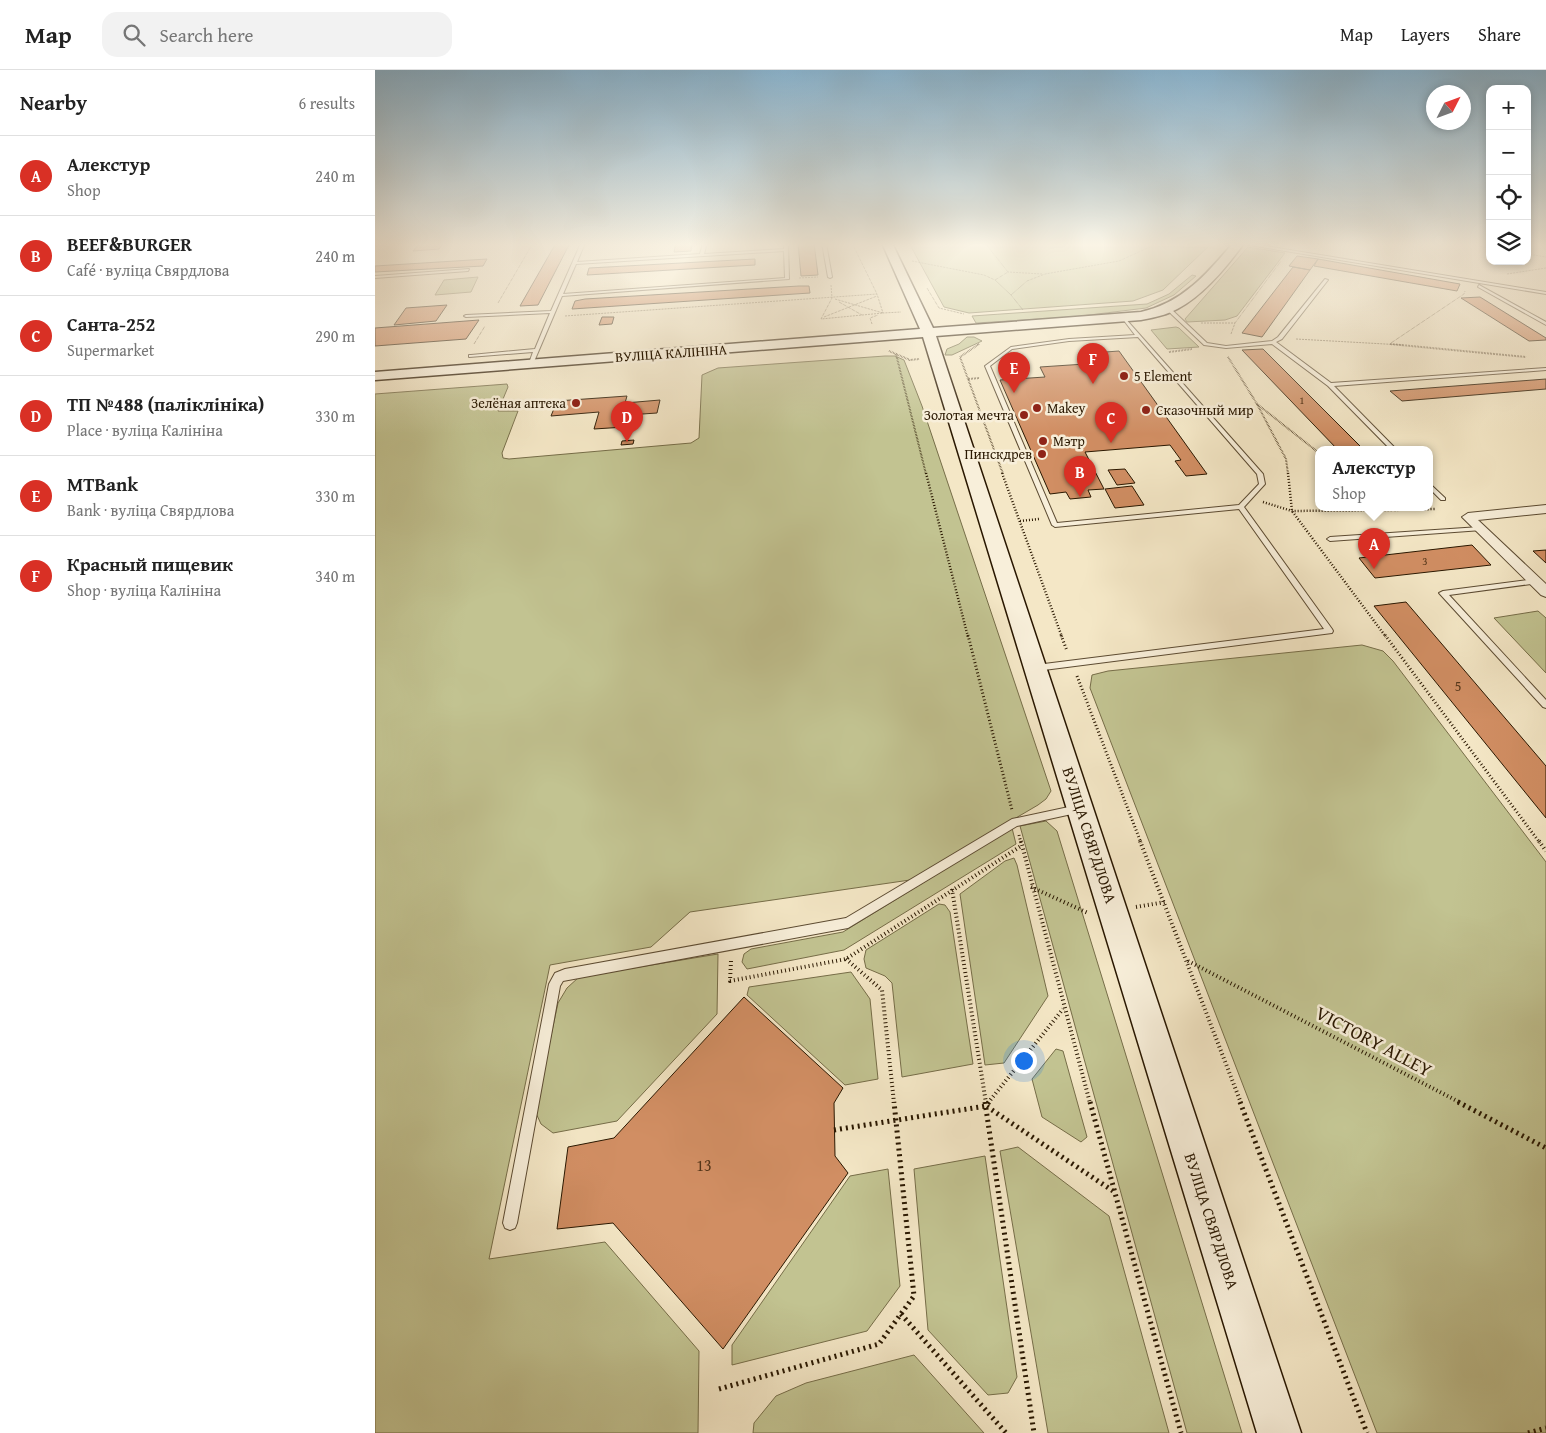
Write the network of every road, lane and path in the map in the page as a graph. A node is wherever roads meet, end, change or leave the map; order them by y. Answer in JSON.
{"nodes":[{"id":1,"x":496,"y":307,"type":"edge"},
{"id":2,"x":556,"y":307,"type":"edge"},
{"id":3,"x":705,"y":307,"type":"edge"},
{"id":4,"x":827,"y":307,"type":"edge"},
{"id":5,"x":849,"y":307,"type":"joint"},
{"id":6,"x":861,"y":307,"type":"edge"},
{"id":7,"x":881,"y":307,"type":"edge"},
{"id":8,"x":917,"y":307,"type":"edge"},
{"id":9,"x":938,"y":307,"type":"edge"},
{"id":10,"x":1020,"y":307,"type":"edge"},
{"id":11,"x":1172,"y":307,"type":"edge"},
{"id":12,"x":1305,"y":307,"type":"edge"},
{"id":13,"x":1446,"y":307,"type":"edge"},
{"id":14,"x":1517,"y":307,"type":"edge"},
{"id":15,"x":1168,"y":309,"type":"junction"},
{"id":16,"x":553,"y":312,"type":"junction"},
{"id":17,"x":901,"y":312,"type":"dead end"},
{"id":18,"x":1014,"y":312,"type":"dead end"},
{"id":19,"x":883,"y":313,"type":"junction"},
{"id":20,"x":966,"y":314,"type":"dead end"},
{"id":21,"x":491,"y":315,"type":"junction"},
{"id":22,"x":863,"y":315,"type":"junction"},
{"id":23,"x":466,"y":316,"type":"dead end"},
{"id":24,"x":551,"y":317,"type":"junction"},
{"id":25,"x":1124,"y":318,"type":"junction"},
{"id":26,"x":821,"y":319,"type":"junction"},
{"id":27,"x":1546,"y":324,"type":"edge"},
{"id":28,"x":930,"y":333,"type":"junction"},
{"id":29,"x":982,"y":335,"type":"junction"},
{"id":30,"x":1139,"y":336,"type":"junction"},
{"id":31,"x":875,"y":338,"type":"junction"},
{"id":32,"x":1280,"y":338,"type":"junction"},
{"id":33,"x":1273,"y":342,"type":"junction"},
{"id":34,"x":1390,"y":344,"type":"junction"},
{"id":35,"x":1215,"y":346,"type":"junction"},
{"id":36,"x":473,"y":347,"type":"dead end"},
{"id":37,"x":1226,"y":347,"type":"junction"},
{"id":38,"x":887,"y":350,"type":"dead end"},
{"id":39,"x":896,"y":354,"type":"junction"},
{"id":40,"x":1153,"y":354,"type":"junction"},
{"id":41,"x":471,"y":356,"type":"dead end"},
{"id":42,"x":533,"y":357,"type":"junction"},
{"id":43,"x":1527,"y":357,"type":"dead end"},
{"id":44,"x":1546,"y":369,"type":"edge"},
{"id":45,"x":375,"y":376,"type":"edge"},
{"id":46,"x":1330,"y":385,"type":"junction"},
{"id":47,"x":1257,"y":404,"type":"junction"},
{"id":48,"x":1390,"y":446,"type":"edge"},
{"id":49,"x":1315,"y":450,"type":"edge"},
{"id":50,"x":1433,"y":489,"type":"edge"},
{"id":51,"x":1251,"y":498,"type":"junction"},
{"id":52,"x":1443,"y":499,"type":"joint"},
{"id":53,"x":1241,"y":507,"type":"junction"},
{"id":54,"x":1546,"y":508,"type":"edge"},
{"id":55,"x":1433,"y":509,"type":"edge"},
{"id":56,"x":1292,"y":510,"type":"junction"},
{"id":57,"x":1315,"y":510,"type":"edge"},
{"id":58,"x":1480,"y":529,"type":"junction"},
{"id":59,"x":1330,"y":539,"type":"dead end"},
{"id":60,"x":1535,"y":581,"type":"junction"},
{"id":61,"x":1546,"y":592,"type":"edge"},
{"id":62,"x":1072,"y":664,"type":"junction"},
{"id":63,"x":1035,"y":668,"type":"junction"},
{"id":64,"x":1546,"y":705,"type":"edge"},
{"id":65,"x":1082,"y":808,"type":"junction"},
{"id":66,"x":1015,"y":822,"type":"junction"},
{"id":67,"x":1546,"y":851,"type":"edge"},
{"id":68,"x":952,"y":889,"type":"dead end"},
{"id":69,"x":846,"y":959,"type":"dead end"},
{"id":70,"x":1187,"y":961,"type":"junction"},
{"id":71,"x":1064,"y":1009,"type":"junction"},
{"id":72,"x":987,"y":1106,"type":"junction"},
{"id":73,"x":897,"y":1121,"type":"junction"},
{"id":74,"x":834,"y":1130,"type":"dead end"},
{"id":75,"x":1546,"y":1148,"type":"edge"},
{"id":76,"x":1113,"y":1192,"type":"junction"},
{"id":77,"x":510,"y":1223,"type":"dead end"},
{"id":78,"x":901,"y":1314,"type":"junction"},
{"id":79,"x":719,"y":1389,"type":"dead end"},
{"id":80,"x":1546,"y":1428,"type":"edge"},
{"id":81,"x":1006,"y":1433,"type":"edge"},
{"id":82,"x":1034,"y":1433,"type":"edge"},
{"id":83,"x":1181,"y":1433,"type":"edge"},
{"id":84,"x":1279,"y":1433,"type":"edge"},
{"id":85,"x":1367,"y":1433,"type":"edge"},
{"id":86,"x":1528,"y":1433,"type":"edge"}],
"edges":[{"from":1,"to":21,"type":"path"},
{"from":2,"to":16,"type":"lane"},
{"from":3,"to":24,"type":"path"},
{"from":4,"to":26,"type":"path"},
{"from":5,"to":22,"type":"path"},
{"from":5,"to":26,"type":"path"},
{"from":6,"to":19,"type":"path"},
{"from":7,"to":19,"type":"path"},
{"from":8,"to":28,"type":"main road","name":"ВУЛІЦА СВЯРДЛОВА"},
{"from":9,"to":20,"type":"path"},
{"from":10,"to":18,"type":"path"},
{"from":11,"to":15,"type":"main road","name":"ВУЛІЦА КАЛІНІНА"},
{"from":12,"to":32,"type":"lane"},
{"from":13,"to":34,"type":"path"},
{"from":14,"to":27,"type":"lane"},
{"from":15,"to":25,"type":"main road","name":"ВУЛІЦА КАЛІНІНА"},
{"from":15,"to":35,"type":"lane"},
{"from":16,"to":21,"type":"lane"},
{"from":16,"to":24,"type":"lane"},
{"from":17,"to":19,"type":"path"},
{"from":19,"to":22,"type":"path"},
{"from":21,"to":23,"type":"lane"},
{"from":21,"to":36,"type":"path"},
{"from":22,"to":26,"type":"path"},
{"from":24,"to":42,"type":"lane"},
{"from":25,"to":29,"type":"main road","name":"ВУЛІЦА КАЛІНІНА"},
{"from":25,"to":30,"type":"lane"},
{"from":28,"to":29,"type":"main road"},
{"from":28,"to":29,"type":"main road","name":"ВУЛІЦА КАЛІНІНА"},
{"from":28,"to":29,"type":"main road"},
{"from":28,"to":31,"type":"main road","name":"ВУЛІЦА КАЛІНІНА"},
{"from":28,"to":31,"type":"main road"},
{"from":28,"to":31,"type":"main road"},
{"from":28,"to":39,"type":"path"},
{"from":28,"to":63,"type":"main road","name":"ВУЛІЦА СВЯРДЛОВА"},
{"from":29,"to":62,"type":"path"},
{"from":30,"to":40,"type":"lane"},
{"from":30,"to":53,"type":"lane"},
{"from":31,"to":42,"type":"main road","name":"ВУЛІЦА КАЛІНІНА"},
{"from":32,"to":33,"type":"lane"},
{"from":32,"to":34,"type":"path"},
{"from":33,"to":37,"type":"lane"},
{"from":33,"to":46,"type":"lane"},
{"from":34,"to":43,"type":"path"},
{"from":35,"to":37,"type":"lane"},
{"from":35,"to":40,"type":"path"},
{"from":37,"to":47,"type":"path"},
{"from":38,"to":39,"type":"path"},
{"from":39,"to":66,"type":"path"},
{"from":40,"to":51,"type":"lane"},
{"from":41,"to":42,"type":"lane"},
{"from":42,"to":45,"type":"main road","name":"ВУЛІЦА КАЛІНІНА"},
{"from":44,"to":46,"type":"lane"},
{"from":46,"to":48,"type":"lane"},
{"from":47,"to":49,"type":"path"},
{"from":47,"to":56,"type":"path"},
{"from":50,"to":52,"type":"lane"},
{"from":51,"to":53,"type":"lane"},
{"from":51,"to":56,"type":"path"},
{"from":52,"to":55,"type":"path"},
{"from":53,"to":62,"type":"lane"},
{"from":54,"to":58,"type":"street"},
{"from":56,"to":57,"type":"path"},
{"from":56,"to":67,"type":"path"},
{"from":58,"to":59,"type":"lane"},
{"from":58,"to":60,"type":"street"},
{"from":60,"to":61,"type":"street"},
{"from":60,"to":64,"type":"lane"},
{"from":62,"to":63,"type":"lane"},
{"from":62,"to":70,"type":"path"},
{"from":63,"to":65,"type":"main road","name":"ВУЛІЦА СВЯРДЛОВА"},
{"from":65,"to":66,"type":"lane"},
{"from":65,"to":84,"type":"main road","name":"ВУЛІЦА СВЯРДЛОВА"},
{"from":66,"to":71,"type":"path"},
{"from":66,"to":77,"type":"lane"},
{"from":68,"to":72,"type":"path"},
{"from":69,"to":73,"type":"path"},
{"from":70,"to":75,"type":"path","name":"VICTORY ALLEY"},
{"from":70,"to":85,"type":"path"},
{"from":71,"to":72,"type":"path"},
{"from":71,"to":76,"type":"path"},
{"from":72,"to":73,"type":"path"},
{"from":72,"to":76,"type":"path"},
{"from":72,"to":82,"type":"path"},
{"from":73,"to":74,"type":"path"},
{"from":73,"to":78,"type":"path"},
{"from":76,"to":83,"type":"path"},
{"from":78,"to":79,"type":"path"},
{"from":78,"to":81,"type":"path"},
{"from":80,"to":86,"type":"path"}]}
